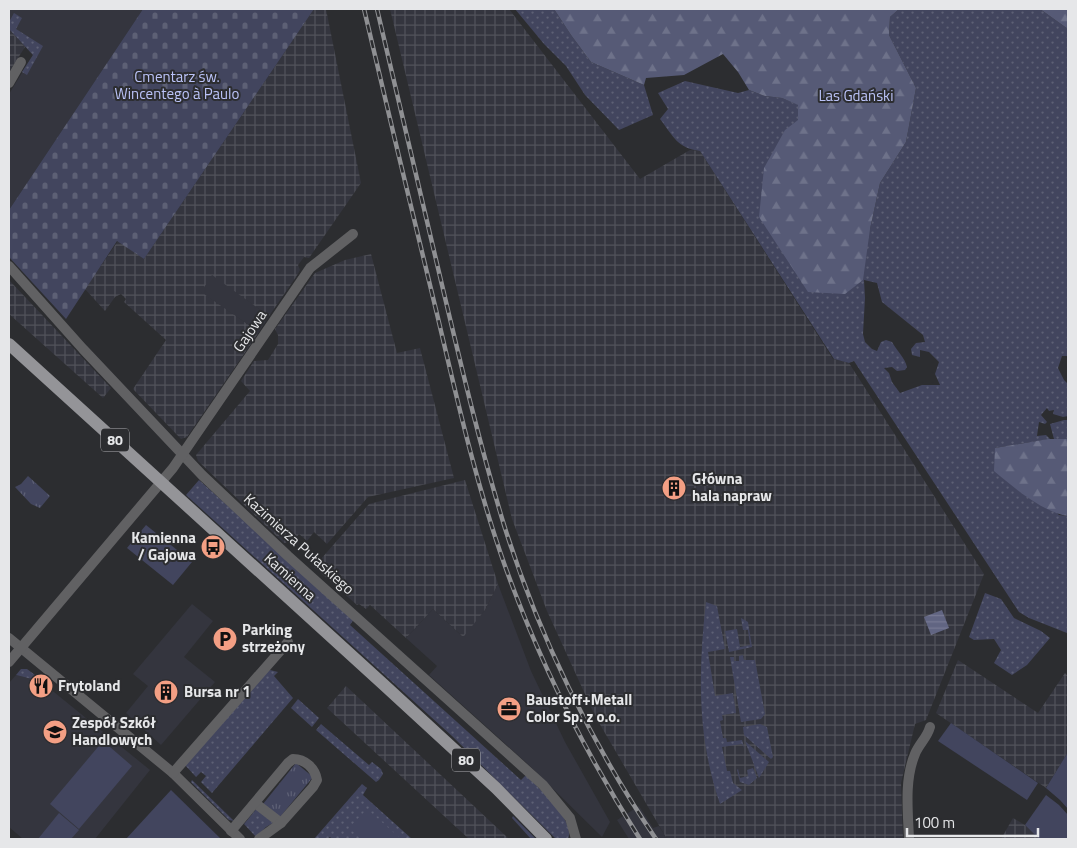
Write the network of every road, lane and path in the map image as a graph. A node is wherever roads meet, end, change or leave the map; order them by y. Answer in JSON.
{"nodes":[{"id":1,"x":21,"y":62,"type":"dead end"},
{"id":2,"x":9,"y":82,"type":"edge"},
{"id":3,"x":353,"y":234,"type":"dead end"},
{"id":4,"x":9,"y":266,"type":"edge"},
{"id":5,"x":9,"y":344,"type":"edge"},
{"id":6,"x":183,"y":456,"type":"junction"},
{"id":7,"x":162,"y":482,"type":"junction"},
{"id":8,"x":9,"y":638,"type":"edge"},
{"id":9,"x":288,"y":642,"type":"dead end"},
{"id":10,"x":20,"y":648,"type":"junction"},
{"id":11,"x":9,"y":662,"type":"edge"},
{"id":12,"x":930,"y":727,"type":"dead end"},
{"id":13,"x":173,"y":773,"type":"junction"},
{"id":14,"x":255,"y":803,"type":"junction"},
{"id":15,"x":281,"y":823,"type":"junction"},
{"id":16,"x":231,"y":831,"type":"junction"},
{"id":17,"x":575,"y":838,"type":"edge"},
{"id":18,"x":240,"y":839,"type":"edge"},
{"id":19,"x":259,"y":839,"type":"edge"},
{"id":20,"x":546,"y":839,"type":"edge"},
{"id":21,"x":909,"y":839,"type":"edge"}],
"edges":[{"from":1,"to":2,"type":"street"},
{"from":3,"to":6,"type":"street","name":"Gajowa"},
{"from":4,"to":6,"type":"street","name":"Kazimierza Pułaskiego"},
{"from":5,"to":7,"type":"main road","name":"Kamienna","number":"80"},
{"from":6,"to":7,"type":"street","name":"Gajowa"},
{"from":6,"to":17,"type":"street","name":"Kazimierza Pułaskiego"},
{"from":7,"to":10,"type":"street"},
{"from":7,"to":20,"type":"main road","name":"Kamienna","number":"80"},
{"from":8,"to":10,"type":"street"},
{"from":9,"to":13,"type":"street"},
{"from":10,"to":11,"type":"street"},
{"from":10,"to":13,"type":"street"},
{"from":12,"to":21,"type":"street"},
{"from":13,"to":16,"type":"street"},
{"from":14,"to":15,"type":"street"},
{"from":14,"to":15,"type":"street"},
{"from":14,"to":16,"type":"street"},
{"from":15,"to":19,"type":"street"},
{"from":16,"to":18,"type":"street"}]}
